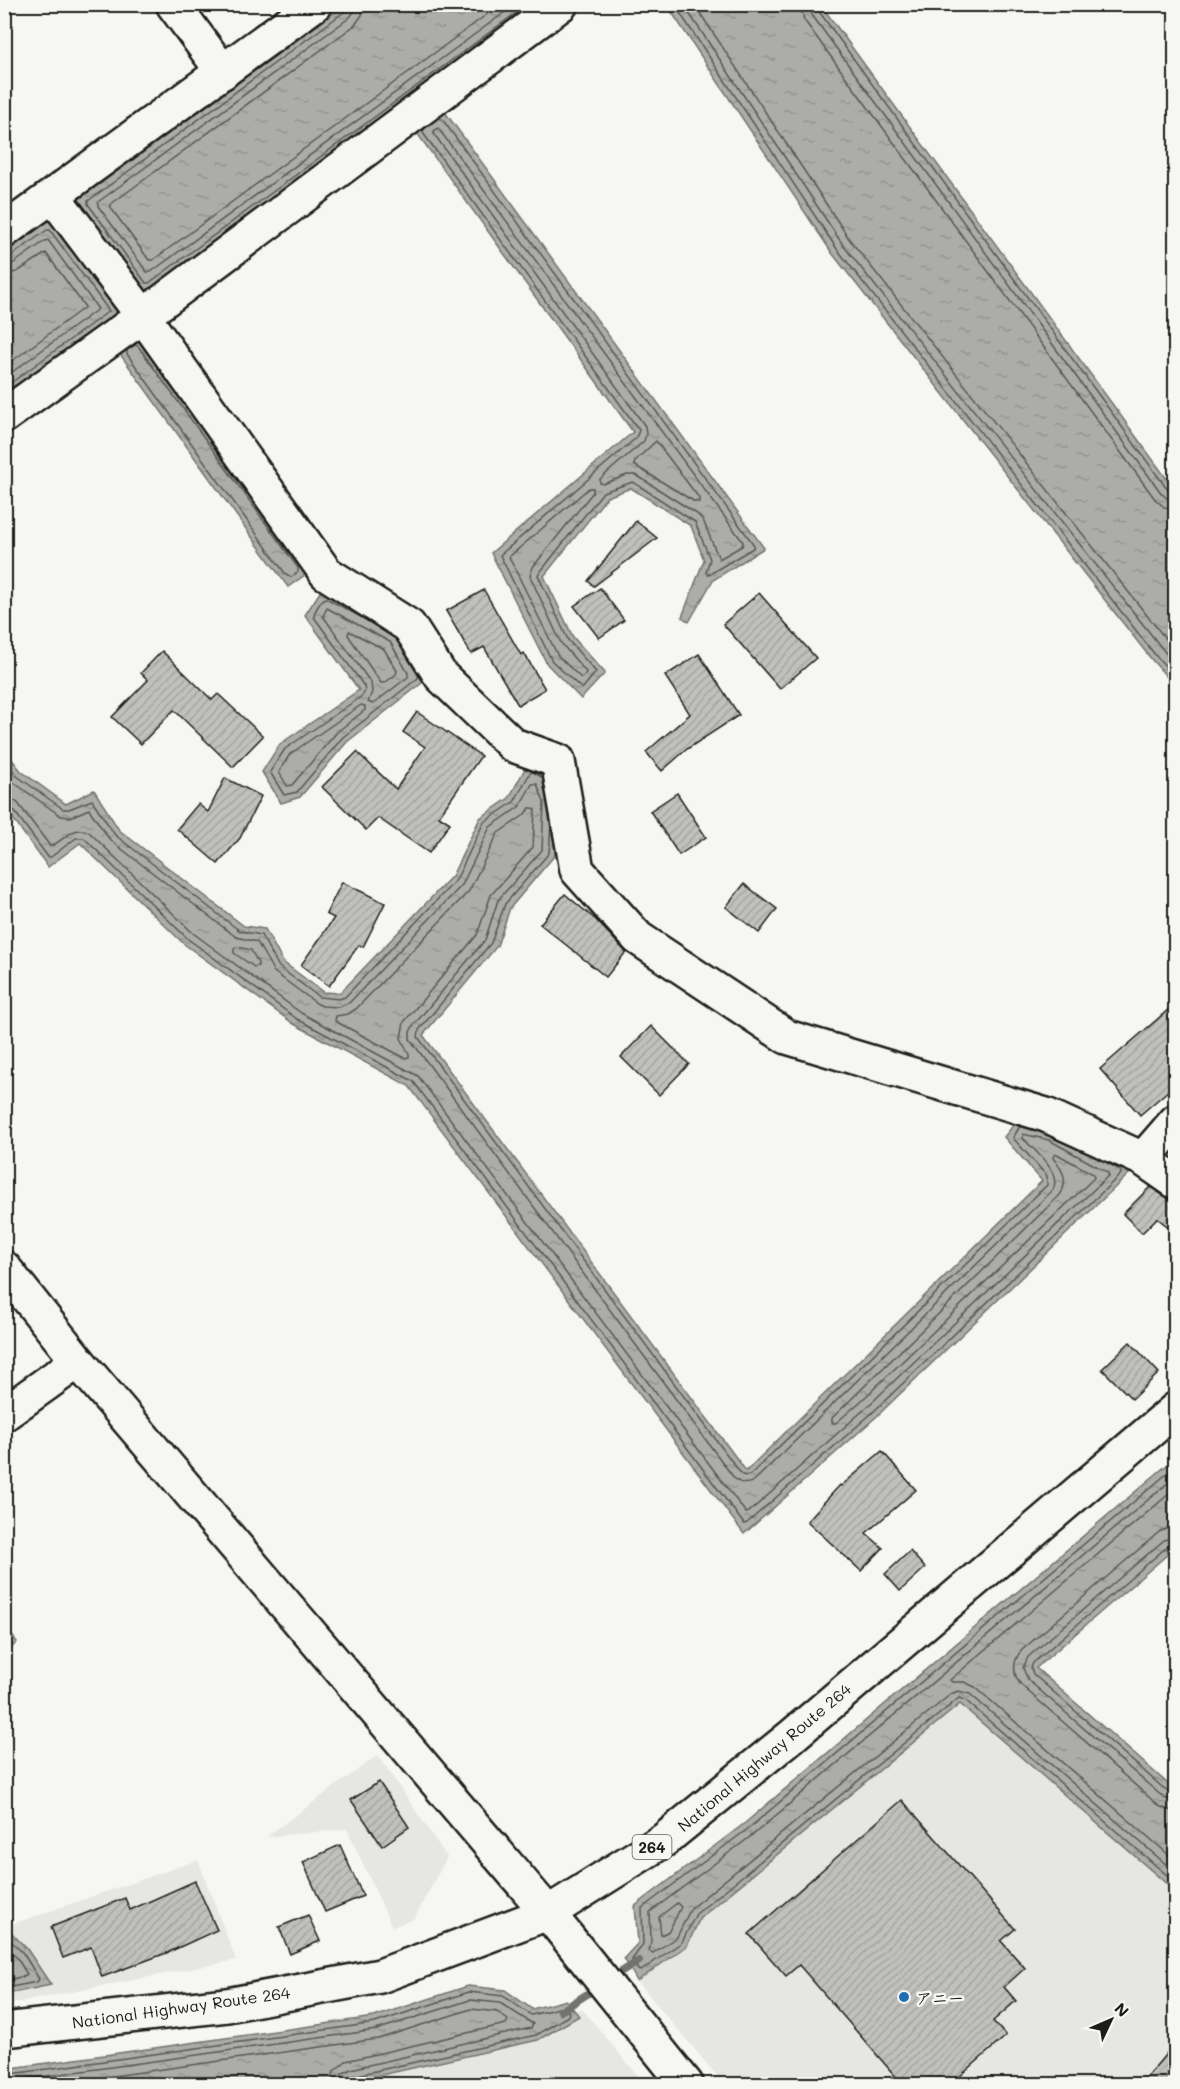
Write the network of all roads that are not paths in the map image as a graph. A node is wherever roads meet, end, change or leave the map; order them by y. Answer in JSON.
{"nodes":[{"id":1,"x":173,"y":4,"type":"edge"},
{"id":2,"x":315,"y":4,"type":"edge"},
{"id":3,"x":561,"y":4,"type":"edge"},
{"id":4,"x":223,"y":72,"type":"junction"},
{"id":5,"x":53,"y":196,"type":"junction"},
{"id":6,"x":4,"y":231,"type":"edge"},
{"id":7,"x":143,"y":316,"type":"junction"},
{"id":8,"x":4,"y":416,"type":"edge"},
{"id":9,"x":1176,"y":1121,"type":"edge"},
{"id":10,"x":1143,"y":1159,"type":"junction"},
{"id":11,"x":1176,"y":1182,"type":"edge"},
{"id":12,"x":4,"y":1268,"type":"edge"},
{"id":13,"x":78,"y":1361,"type":"junction"},
{"id":14,"x":1176,"y":1409,"type":"edge"},
{"id":15,"x":4,"y":1414,"type":"edge"},
{"id":16,"x":548,"y":1913,"type":"junction"},
{"id":17,"x":4,"y":2030,"type":"edge"},
{"id":18,"x":686,"y":2085,"type":"edge"}],
"edges":[{"from":1,"to":4,"type":"main road"},
{"from":2,"to":4,"type":"main road"},
{"from":3,"to":7,"type":"main road"},
{"from":4,"to":5,"type":"main road"},
{"from":5,"to":6,"type":"main road"},
{"from":5,"to":7,"type":"main road"},
{"from":7,"to":8,"type":"main road"},
{"from":7,"to":10,"type":"main road"},
{"from":9,"to":10,"type":"main road"},
{"from":10,"to":11,"type":"main road"},
{"from":12,"to":13,"type":"main road"},
{"from":13,"to":15,"type":"main road"},
{"from":13,"to":16,"type":"main road"},
{"from":14,"to":16,"type":"main road","name":"National Highway Route 264","number":"264"},
{"from":16,"to":17,"type":"main road","name":"National Highway Route 264","number":"264"},
{"from":16,"to":18,"type":"main road"}]}
